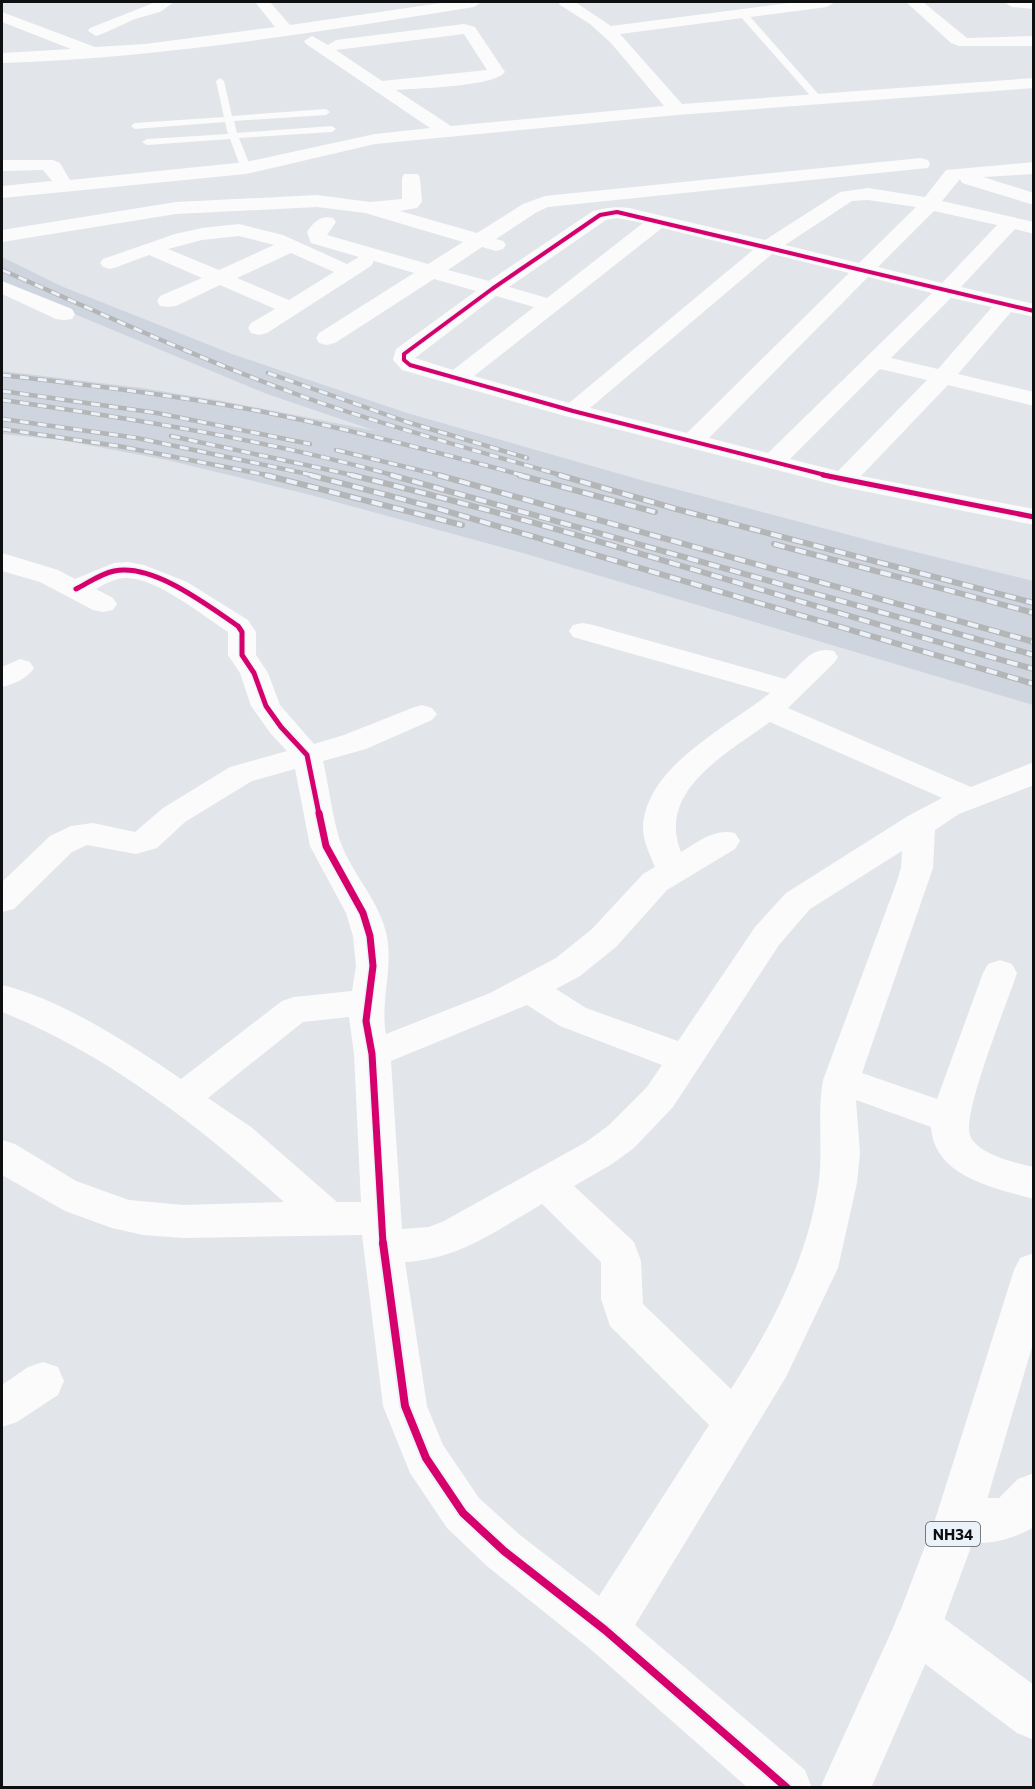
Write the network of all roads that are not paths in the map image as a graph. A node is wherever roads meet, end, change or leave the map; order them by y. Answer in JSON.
{"nodes":[{"id":1,"x":166,"y":2,"type":"edge"},
{"id":2,"x":262,"y":2,"type":"edge"},
{"id":3,"x":474,"y":2,"type":"edge"},
{"id":4,"x":565,"y":2,"type":"edge"},
{"id":5,"x":827,"y":2,"type":"edge"},
{"id":6,"x":914,"y":2,"type":"edge"},
{"id":7,"x":1012,"y":2,"type":"edge"},
{"id":8,"x":1034,"y":4,"type":"edge"},
{"id":9,"x":21,"y":13,"type":"dead end"},
{"id":10,"x":743,"y":14,"type":"junction"},
{"id":11,"x":2,"y":17,"type":"edge"},
{"id":12,"x":292,"y":29,"type":"junction"},
{"id":13,"x":608,"y":31,"type":"junction"},
{"id":14,"x":250,"y":35,"type":"junction"},
{"id":15,"x":1034,"y":41,"type":"edge"},
{"id":16,"x":320,"y":47,"type":"junction"},
{"id":17,"x":300,"y":50,"type":"dead end"},
{"id":18,"x":254,"y":51,"type":"dead end"},
{"id":19,"x":96,"y":53,"type":"junction"},
{"id":20,"x":2,"y":58,"type":"edge"},
{"id":21,"x":487,"y":77,"type":"junction"},
{"id":22,"x":220,"y":81,"type":"dead end"},
{"id":23,"x":1034,"y":83,"type":"edge"},
{"id":24,"x":379,"y":86,"type":"junction"},
{"id":25,"x":818,"y":99,"type":"junction"},
{"id":26,"x":677,"y":110,"type":"junction"},
{"id":27,"x":326,"y":112,"type":"dead end"},
{"id":28,"x":229,"y":119,"type":"junction"},
{"id":29,"x":135,"y":126,"type":"dead end"},
{"id":30,"x":497,"y":127,"type":"junction"},
{"id":31,"x":332,"y":129,"type":"dead end"},
{"id":32,"x":447,"y":132,"type":"junction"},
{"id":33,"x":233,"y":136,"type":"junction"},
{"id":34,"x":147,"y":142,"type":"dead end"},
{"id":35,"x":942,"y":155,"type":"dead end"},
{"id":36,"x":921,"y":164,"type":"junction"},
{"id":37,"x":2,"y":166,"type":"edge"},
{"id":38,"x":246,"y":168,"type":"junction"},
{"id":39,"x":1034,"y":168,"type":"edge"},
{"id":40,"x":998,"y":171,"type":"junction"},
{"id":41,"x":953,"y":174,"type":"junction"},
{"id":42,"x":187,"y":175,"type":"junction"},
{"id":43,"x":793,"y":177,"type":"junction"},
{"id":44,"x":411,"y":178,"type":"dead end"},
{"id":45,"x":1034,"y":181,"type":"edge"},
{"id":46,"x":64,"y":186,"type":"junction"},
{"id":47,"x":2,"y":192,"type":"edge"},
{"id":48,"x":595,"y":195,"type":"junction"},
{"id":49,"x":1034,"y":199,"type":"edge"},
{"id":50,"x":510,"y":200,"type":"dead end"},
{"id":51,"x":545,"y":202,"type":"junction"},
{"id":52,"x":930,"y":204,"type":"junction"},
{"id":53,"x":194,"y":206,"type":"junction"},
{"id":54,"x":367,"y":207,"type":"junction"},
{"id":55,"x":827,"y":209,"type":"junction"},
{"id":56,"x":609,"y":213,"type":"junction"},
{"id":57,"x":658,"y":221,"type":"junction"},
{"id":58,"x":326,"y":222,"type":"dead end"},
{"id":59,"x":1010,"y":222,"type":"junction"},
{"id":60,"x":1034,"y":228,"type":"edge"},
{"id":61,"x":2,"y":236,"type":"edge"},
{"id":62,"x":482,"y":241,"type":"junction"},
{"id":63,"x":290,"y":246,"type":"junction"},
{"id":64,"x":149,"y":248,"type":"junction"},
{"id":65,"x":767,"y":248,"type":"junction"},
{"id":66,"x":375,"y":255,"type":"junction"},
{"id":67,"x":538,"y":256,"type":"junction"},
{"id":68,"x":110,"y":263,"type":"dead end"},
{"id":69,"x":350,"y":271,"type":"junction"},
{"id":70,"x":864,"y":271,"type":"junction"},
{"id":71,"x":432,"y":272,"type":"junction"},
{"id":72,"x":219,"y":278,"type":"junction"},
{"id":73,"x":2,"y":286,"type":"edge"},
{"id":74,"x":492,"y":289,"type":"junction"},
{"id":75,"x":946,"y":291,"type":"junction"},
{"id":76,"x":168,"y":301,"type":"dead end"},
{"id":77,"x":549,"y":305,"type":"junction"},
{"id":78,"x":1006,"y":305,"type":"junction"},
{"id":79,"x":291,"y":308,"type":"junction"},
{"id":80,"x":1034,"y":311,"type":"edge"},
{"id":81,"x":64,"y":314,"type":"dead end"},
{"id":82,"x":259,"y":328,"type":"dead end"},
{"id":83,"x":327,"y":338,"type":"dead end"},
{"id":84,"x":874,"y":361,"type":"junction"},
{"id":85,"x":943,"y":377,"type":"junction"},
{"id":86,"x":457,"y":378,"type":"junction"},
{"id":87,"x":1034,"y":399,"type":"edge"},
{"id":88,"x":573,"y":411,"type":"junction"},
{"id":89,"x":692,"y":442,"type":"junction"},
{"id":90,"x":774,"y":462,"type":"junction"},
{"id":91,"x":843,"y":480,"type":"junction"},
{"id":92,"x":1034,"y":517,"type":"edge"},
{"id":93,"x":2,"y":561,"type":"edge"},
{"id":94,"x":76,"y":589,"type":"junction"},
{"id":95,"x":103,"y":604,"type":"dead end"},
{"id":96,"x":583,"y":631,"type":"dead end"},
{"id":97,"x":824,"y":657,"type":"dead end"},
{"id":98,"x":791,"y":690,"type":"junction"},
{"id":99,"x":767,"y":710,"type":"junction"},
{"id":100,"x":422,"y":714,"type":"dead end"},
{"id":101,"x":307,"y":755,"type":"junction"},
{"id":102,"x":1034,"y":772,"type":"edge"},
{"id":103,"x":969,"y":798,"type":"junction"},
{"id":104,"x":919,"y":823,"type":"junction"},
{"id":105,"x":724,"y":841,"type":"dead end"},
{"id":106,"x":673,"y":872,"type":"junction"},
{"id":107,"x":2,"y":901,"type":"edge"},
{"id":108,"x":1000,"y":973,"type":"dead end"},
{"id":109,"x":529,"y":989,"type":"junction"},
{"id":110,"x":2,"y":998,"type":"edge"},
{"id":111,"x":368,"y":1002,"type":"junction"},
{"id":112,"x":372,"y":1054,"type":"junction"},
{"id":113,"x":686,"y":1059,"type":"junction"},
{"id":114,"x":841,"y":1080,"type":"junction"},
{"id":115,"x":182,"y":1098,"type":"junction"},
{"id":116,"x":950,"y":1119,"type":"junction"},
{"id":117,"x":2,"y":1155,"type":"edge"},
{"id":118,"x":545,"y":1183,"type":"junction"},
{"id":119,"x":1034,"y":1183,"type":"edge"},
{"id":120,"x":327,"y":1217,"type":"junction"},
{"id":121,"x":382,"y":1233,"type":"junction"},
{"id":122,"x":1034,"y":1270,"type":"edge"},
{"id":123,"x":43,"y":1381,"type":"dead end"},
{"id":124,"x":2,"y":1408,"type":"edge"},
{"id":125,"x":735,"y":1422,"type":"junction"},
{"id":126,"x":1034,"y":1494,"type":"edge"},
{"id":127,"x":958,"y":1520,"type":"junction"},
{"id":128,"x":917,"y":1628,"type":"junction"},
{"id":129,"x":605,"y":1630,"type":"junction"},
{"id":130,"x":1034,"y":1716,"type":"edge"},
{"id":131,"x":787,"y":1788,"type":"edge"},
{"id":132,"x":845,"y":1788,"type":"edge"}],
"edges":[{"from":1,"to":9,"type":"main road"},
{"from":2,"to":12,"type":"main road"},
{"from":3,"to":12,"type":"main road"},
{"from":4,"to":13,"type":"main road"},
{"from":5,"to":10,"type":"main road"},
{"from":6,"to":15,"type":"main road"},
{"from":7,"to":8,"type":"main road"},
{"from":10,"to":13,"type":"main road"},
{"from":10,"to":25,"type":"lane"},
{"from":11,"to":19,"type":"main road"},
{"from":12,"to":14,"type":"main road"},
{"from":12,"to":16,"type":"main road"},
{"from":13,"to":26,"type":"main road"},
{"from":14,"to":18,"type":"main road"},
{"from":14,"to":19,"type":"main road"},
{"from":16,"to":17,"type":"main road"},
{"from":16,"to":21,"type":"main road"},
{"from":16,"to":24,"type":"main road"},
{"from":19,"to":20,"type":"main road"},
{"from":21,"to":24,"type":"main road"},
{"from":21,"to":30,"type":"main road"},
{"from":22,"to":28,"type":"lane"},
{"from":23,"to":25,"type":"main road"},
{"from":24,"to":32,"type":"main road"},
{"from":25,"to":26,"type":"main road"},
{"from":26,"to":30,"type":"main road"},
{"from":27,"to":28,"type":"lane"},
{"from":28,"to":29,"type":"lane"},
{"from":28,"to":33,"type":"lane"},
{"from":30,"to":32,"type":"main road"},
{"from":31,"to":33,"type":"lane"},
{"from":32,"to":38,"type":"main road"},
{"from":33,"to":34,"type":"lane"},
{"from":33,"to":38,"type":"lane"},
{"from":35,"to":36,"type":"main road"},
{"from":36,"to":41,"type":"main road"},
{"from":36,"to":43,"type":"main road"},
{"from":37,"to":46,"type":"main road"},
{"from":38,"to":42,"type":"main road"},
{"from":39,"to":40,"type":"main road"},
{"from":40,"to":41,"type":"main road"},
{"from":40,"to":45,"type":"main road"},
{"from":41,"to":49,"type":"main road"},
{"from":41,"to":52,"type":"main road"},
{"from":42,"to":46,"type":"main road"},
{"from":42,"to":53,"type":"main road"},
{"from":43,"to":48,"type":"main road"},
{"from":43,"to":55,"type":"main road"},
{"from":44,"to":54,"type":"main road"},
{"from":46,"to":47,"type":"main road"},
{"from":48,"to":51,"type":"main road"},
{"from":48,"to":56,"type":"main road"},
{"from":50,"to":51,"type":"main road"},
{"from":51,"to":62,"type":"main road"},
{"from":52,"to":55,"type":"main road"},
{"from":52,"to":59,"type":"main road"},
{"from":52,"to":70,"type":"main road"},
{"from":53,"to":54,"type":"main road"},
{"from":53,"to":61,"type":"main road"},
{"from":54,"to":62,"type":"main road"},
{"from":55,"to":65,"type":"main road"},
{"from":56,"to":57,"type":"main road"},
{"from":56,"to":67,"type":"main road"},
{"from":57,"to":65,"type":"main road"},
{"from":57,"to":77,"type":"main road"},
{"from":58,"to":66,"type":"main road"},
{"from":59,"to":60,"type":"main road"},
{"from":59,"to":75,"type":"main road"},
{"from":62,"to":67,"type":"main road"},
{"from":62,"to":71,"type":"main road"},
{"from":63,"to":64,"type":"main road"},
{"from":63,"to":69,"type":"main road"},
{"from":63,"to":72,"type":"main road"},
{"from":64,"to":68,"type":"main road"},
{"from":64,"to":72,"type":"main road"},
{"from":65,"to":70,"type":"main road"},
{"from":65,"to":88,"type":"main road"},
{"from":66,"to":69,"type":"main road"},
{"from":66,"to":71,"type":"main road"},
{"from":67,"to":74,"type":"main road"},
{"from":69,"to":79,"type":"main road"},
{"from":70,"to":75,"type":"main road"},
{"from":70,"to":89,"type":"main road"},
{"from":71,"to":74,"type":"main road"},
{"from":71,"to":83,"type":"main road"},
{"from":72,"to":76,"type":"main road"},
{"from":72,"to":79,"type":"main road"},
{"from":73,"to":81,"type":"main road"},
{"from":74,"to":77,"type":"main road"},
{"from":74,"to":86,"type":"main road"},
{"from":75,"to":78,"type":"main road"},
{"from":75,"to":84,"type":"main road"},
{"from":77,"to":86,"type":"main road"},
{"from":78,"to":80,"type":"main road"},
{"from":78,"to":85,"type":"main road"},
{"from":79,"to":82,"type":"main road"},
{"from":84,"to":85,"type":"main road"},
{"from":84,"to":90,"type":"main road"},
{"from":85,"to":87,"type":"main road"},
{"from":85,"to":91,"type":"main road"},
{"from":86,"to":88,"type":"main road"},
{"from":88,"to":89,"type":"main road"},
{"from":89,"to":90,"type":"main road"},
{"from":90,"to":91,"type":"main road"},
{"from":91,"to":92,"type":"main road"},
{"from":93,"to":94,"type":"main road"},
{"from":94,"to":95,"type":"main road"},
{"from":94,"to":101,"type":"main road"},
{"from":96,"to":98,"type":"main road"},
{"from":97,"to":98,"type":"main road"},
{"from":98,"to":99,"type":"main road"},
{"from":99,"to":103,"type":"main road"},
{"from":99,"to":106,"type":"main road"},
{"from":100,"to":101,"type":"main road"},
{"from":101,"to":107,"type":"main road"},
{"from":101,"to":111,"type":"main road"},
{"from":102,"to":103,"type":"main road"},
{"from":103,"to":104,"type":"main road"},
{"from":104,"to":113,"type":"main road"},
{"from":104,"to":114,"type":"main road"},
{"from":105,"to":106,"type":"main road"},
{"from":106,"to":109,"type":"main road"},
{"from":108,"to":116,"type":"main road"},
{"from":109,"to":112,"type":"main road"},
{"from":109,"to":113,"type":"main road"},
{"from":110,"to":115,"type":"main road"},
{"from":111,"to":112,"type":"main road"},
{"from":111,"to":115,"type":"main road"},
{"from":112,"to":121,"type":"main road"},
{"from":113,"to":118,"type":"main road"},
{"from":114,"to":116,"type":"main road"},
{"from":114,"to":125,"type":"main road"},
{"from":115,"to":120,"type":"main road"},
{"from":116,"to":119,"type":"main road"},
{"from":117,"to":120,"type":"main road"},
{"from":118,"to":121,"type":"main road"},
{"from":118,"to":125,"type":"main road"},
{"from":120,"to":121,"type":"main road"},
{"from":121,"to":129,"type":"main road"},
{"from":122,"to":127,"type":"main road","number":"NH34"},
{"from":123,"to":124,"type":"main road"},
{"from":125,"to":129,"type":"main road"},
{"from":126,"to":127,"type":"main road"},
{"from":127,"to":128,"type":"main road","number":"NH34"},
{"from":128,"to":130,"type":"main road"},
{"from":128,"to":132,"type":"main road","number":"NH34"},
{"from":129,"to":131,"type":"main road"}]}
